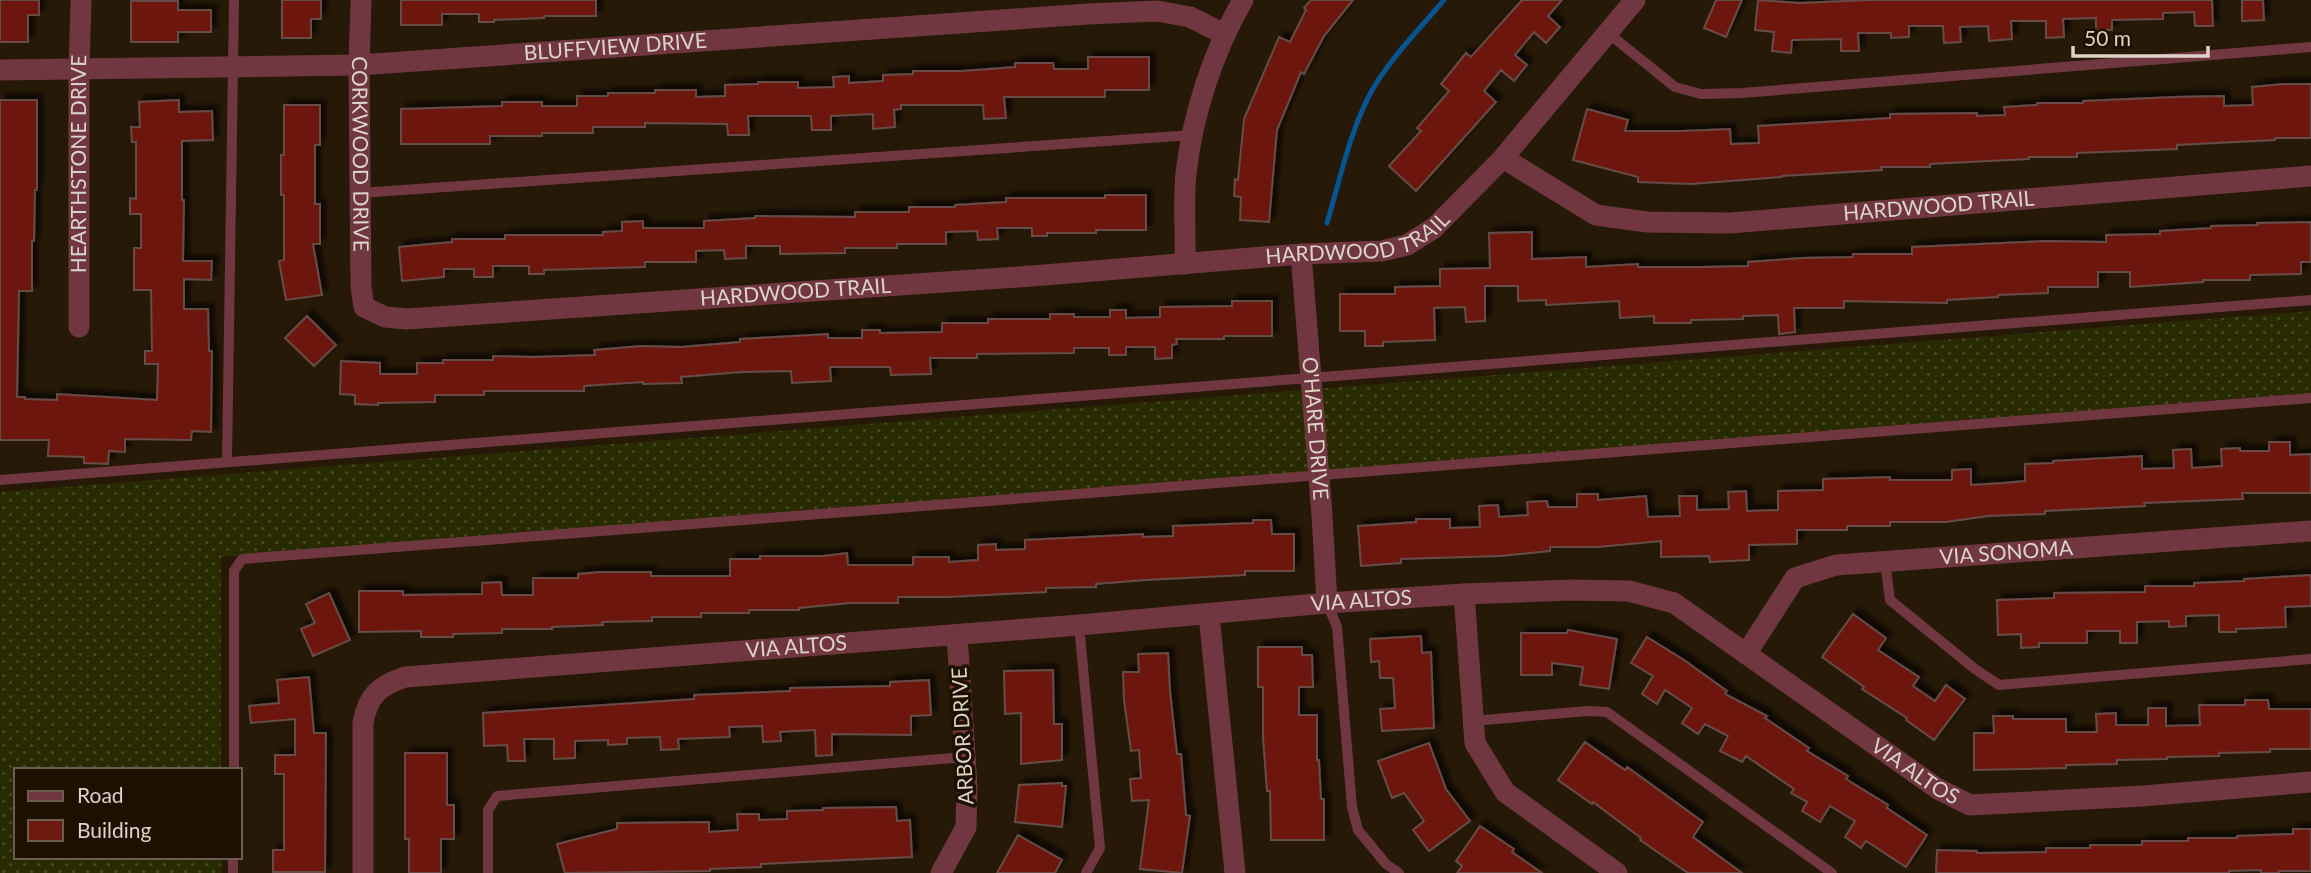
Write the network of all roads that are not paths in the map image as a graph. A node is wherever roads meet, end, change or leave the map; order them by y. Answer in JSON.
{"nodes":[{"id":1,"x":81,"y":0,"type":"edge"},
{"id":2,"x":234,"y":0,"type":"edge"},
{"id":3,"x":361,"y":0,"type":"edge"},
{"id":4,"x":1243,"y":0,"type":"edge"},
{"id":5,"x":1635,"y":0,"type":"edge"},
{"id":6,"x":1608,"y":33,"type":"junction"},
{"id":7,"x":1224,"y":34,"type":"junction"},
{"id":8,"x":2311,"y":47,"type":"edge"},
{"id":9,"x":359,"y":65,"type":"junction"},
{"id":10,"x":234,"y":66,"type":"junction"},
{"id":11,"x":79,"y":69,"type":"junction"},
{"id":12,"x":0,"y":70,"type":"edge"},
{"id":13,"x":1193,"y":135,"type":"junction"},
{"id":14,"x":1503,"y":158,"type":"junction"},
{"id":15,"x":2311,"y":176,"type":"edge"},
{"id":16,"x":360,"y":193,"type":"junction"},
{"id":17,"x":1301,"y":254,"type":"junction"},
{"id":18,"x":1185,"y":264,"type":"junction"},
{"id":19,"x":2311,"y":300,"type":"edge"},
{"id":20,"x":364,"y":307,"type":"joint"},
{"id":21,"x":79,"y":327,"type":"dead end"},
{"id":22,"x":1311,"y":379,"type":"junction"},
{"id":23,"x":2311,"y":398,"type":"edge"},
{"id":24,"x":228,"y":461,"type":"junction"},
{"id":25,"x":1319,"y":475,"type":"junction"},
{"id":26,"x":0,"y":480,"type":"edge"},
{"id":27,"x":2311,"y":531,"type":"edge"},
{"id":28,"x":1885,"y":561,"type":"junction"},
{"id":29,"x":1464,"y":594,"type":"junction"},
{"id":30,"x":1327,"y":603,"type":"junction"},
{"id":31,"x":1209,"y":615,"type":"junction"},
{"id":32,"x":1079,"y":625,"type":"junction"},
{"id":33,"x":957,"y":635,"type":"junction"},
{"id":34,"x":1746,"y":654,"type":"junction"},
{"id":35,"x":2311,"y":659,"type":"edge"},
{"id":36,"x":1473,"y":721,"type":"junction"},
{"id":37,"x":965,"y":757,"type":"junction"},
{"id":38,"x":234,"y":768,"type":"edge"},
{"id":39,"x":2311,"y":782,"type":"edge"},
{"id":40,"x":363,"y":873,"type":"edge"},
{"id":41,"x":488,"y":873,"type":"edge"},
{"id":42,"x":942,"y":873,"type":"edge"},
{"id":43,"x":1086,"y":873,"type":"edge"},
{"id":44,"x":1235,"y":873,"type":"edge"},
{"id":45,"x":1399,"y":873,"type":"edge"},
{"id":46,"x":1617,"y":873,"type":"edge"},
{"id":47,"x":1832,"y":873,"type":"edge"}],
"edges":[{"from":1,"to":11,"type":"street","name":"HEARTHSTONE DRIVE"},
{"from":2,"to":10,"type":"lane"},
{"from":3,"to":9,"type":"street","name":"CORKWOOD DRIVE"},
{"from":4,"to":7,"type":"street"},
{"from":5,"to":6,"type":"street"},
{"from":6,"to":8,"type":"lane"},
{"from":6,"to":14,"type":"street"},
{"from":7,"to":9,"type":"street","name":"BLUFFVIEW DRIVE"},
{"from":7,"to":13,"type":"street"},
{"from":9,"to":10,"type":"street","name":"BLUFFVIEW DRIVE"},
{"from":9,"to":16,"type":"street","name":"CORKWOOD DRIVE"},
{"from":10,"to":11,"type":"street","name":"BLUFFVIEW DRIVE"},
{"from":10,"to":24,"type":"lane"},
{"from":11,"to":12,"type":"street","name":"BLUFFVIEW DRIVE"},
{"from":11,"to":21,"type":"street","name":"HEARTHSTONE DRIVE"},
{"from":13,"to":16,"type":"lane"},
{"from":13,"to":18,"type":"street"},
{"from":14,"to":15,"type":"street","name":"HARDWOOD TRAIL"},
{"from":14,"to":17,"type":"street","name":"HARDWOOD TRAIL"},
{"from":16,"to":20,"type":"street","name":"CORKWOOD DRIVE"},
{"from":17,"to":18,"type":"street","name":"HARDWOOD TRAIL"},
{"from":17,"to":22,"type":"street","name":"O'HARE DRIVE"},
{"from":18,"to":20,"type":"street","name":"HARDWOOD TRAIL"},
{"from":19,"to":22,"type":"lane"},
{"from":22,"to":24,"type":"lane"},
{"from":22,"to":25,"type":"street","name":"O'HARE DRIVE"},
{"from":23,"to":25,"type":"lane"},
{"from":24,"to":26,"type":"lane"},
{"from":25,"to":30,"type":"street","name":"O'HARE DRIVE"},
{"from":25,"to":38,"type":"lane"},
{"from":27,"to":28,"type":"street","name":"VIA SONOMA"},
{"from":28,"to":34,"type":"street","name":"VIA SONOMA"},
{"from":28,"to":35,"type":"lane"},
{"from":29,"to":30,"type":"street","name":"VIA ALTOS"},
{"from":29,"to":34,"type":"street","name":"VIA ALTOS"},
{"from":29,"to":36,"type":"street"},
{"from":30,"to":31,"type":"street","name":"VIA ALTOS"},
{"from":30,"to":45,"type":"lane"},
{"from":31,"to":32,"type":"street","name":"VIA ALTOS"},
{"from":31,"to":44,"type":"street"},
{"from":32,"to":33,"type":"street","name":"VIA ALTOS"},
{"from":32,"to":43,"type":"lane"},
{"from":33,"to":37,"type":"street","name":"ARBOR DRIVE"},
{"from":33,"to":40,"type":"street","name":"VIA ALTOS"},
{"from":34,"to":39,"type":"street","name":"VIA ALTOS"},
{"from":36,"to":46,"type":"street"},
{"from":36,"to":47,"type":"lane"},
{"from":37,"to":41,"type":"lane"},
{"from":37,"to":42,"type":"street","name":"ARBOR DRIVE"}]}
